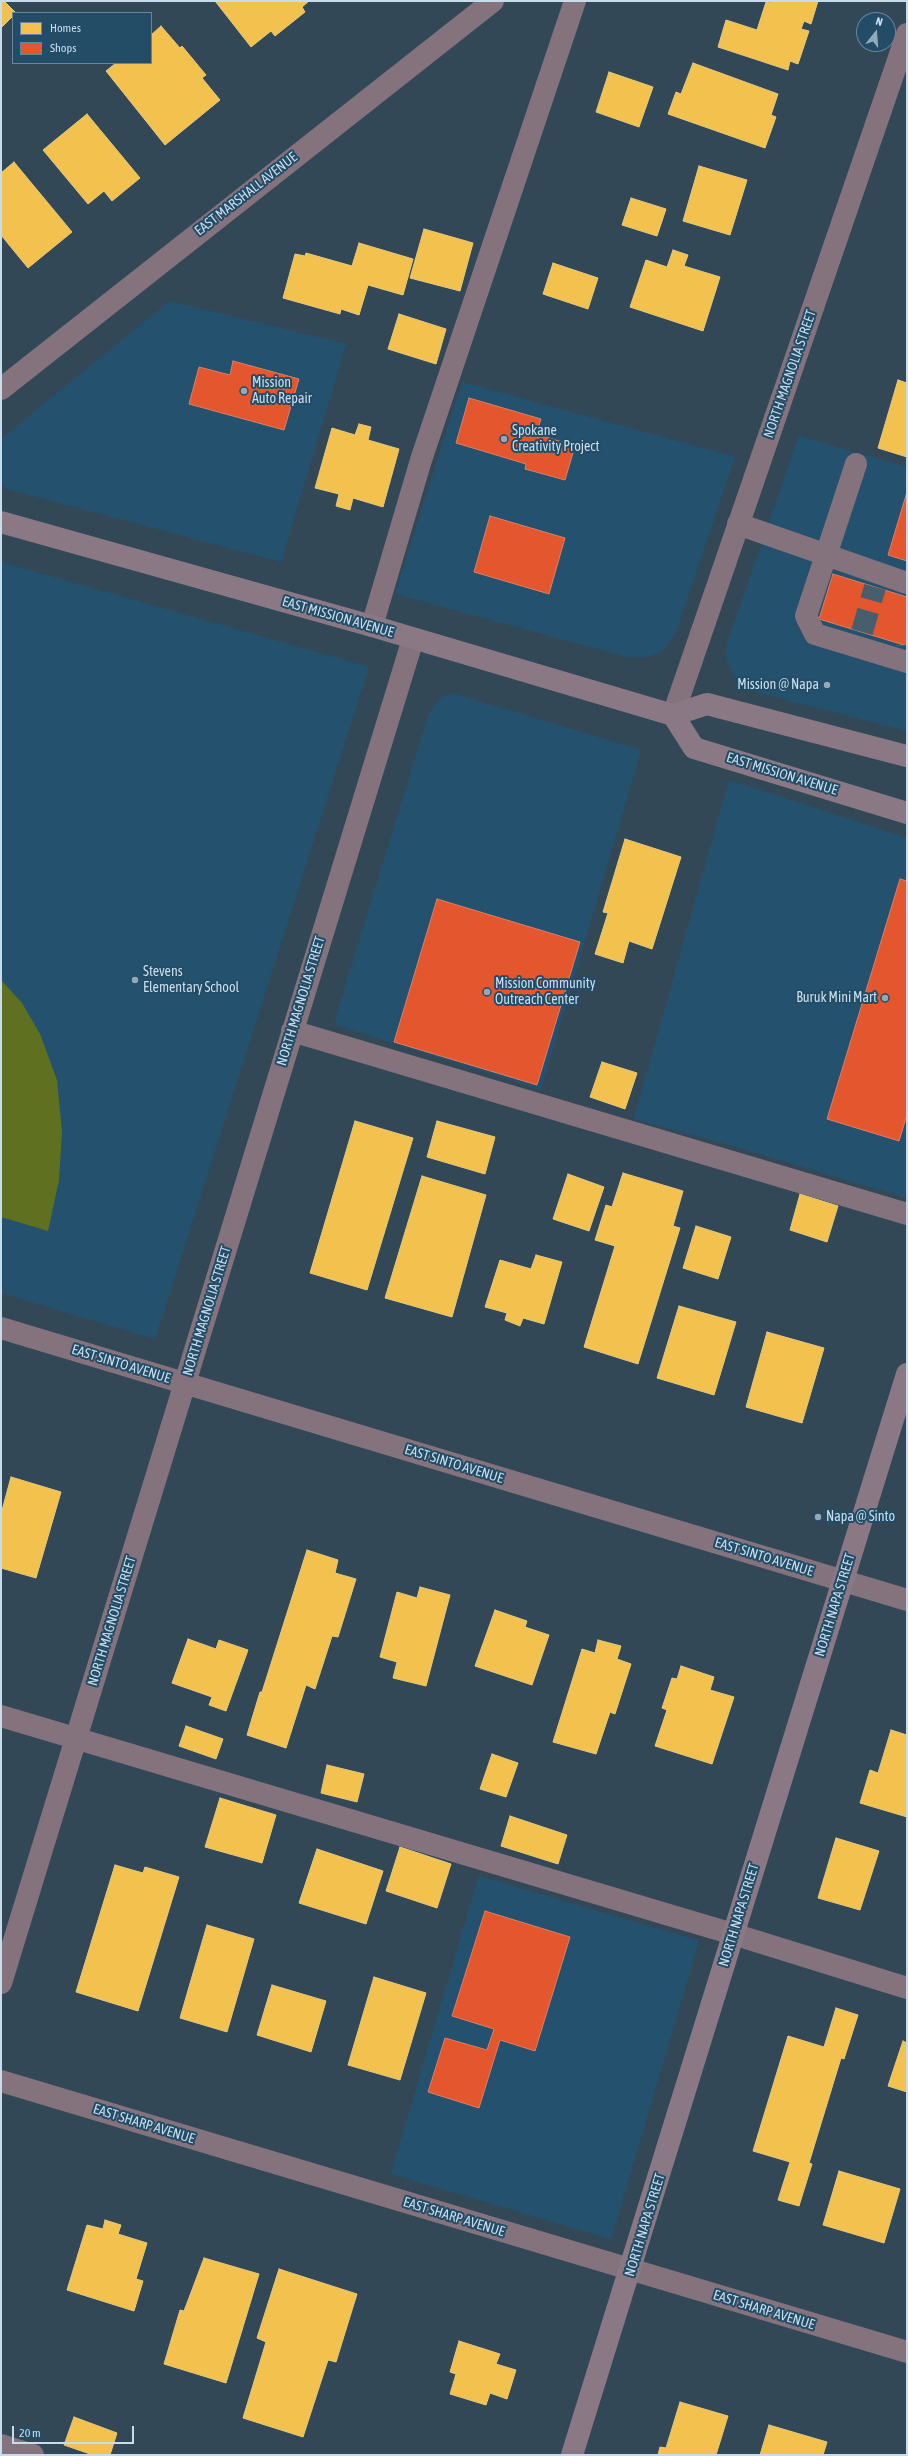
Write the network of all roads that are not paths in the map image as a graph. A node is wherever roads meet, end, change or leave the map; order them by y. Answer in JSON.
{"nodes":[{"id":1,"x":492,"y":1,"type":"edge"},
{"id":2,"x":576,"y":1,"type":"edge"},
{"id":3,"x":907,"y":34,"type":"edge"},
{"id":4,"x":1,"y":389,"type":"edge"},
{"id":5,"x":856,"y":464,"type":"dead end"},
{"id":6,"x":1,"y":522,"type":"edge"},
{"id":7,"x":738,"y":524,"type":"junction"},
{"id":8,"x":826,"y":555,"type":"junction"},
{"id":9,"x":907,"y":583,"type":"edge"},
{"id":10,"x":372,"y":626,"type":"junction"},
{"id":11,"x":414,"y":639,"type":"junction"},
{"id":12,"x":905,"y":656,"type":"edge"},
{"id":13,"x":673,"y":715,"type":"junction"},
{"id":14,"x":907,"y":756,"type":"edge"},
{"id":15,"x":907,"y":813,"type":"edge"},
{"id":16,"x":292,"y":1031,"type":"junction"},
{"id":17,"x":907,"y":1214,"type":"edge"},
{"id":18,"x":1,"y":1328,"type":"edge"},
{"id":19,"x":907,"y":1374,"type":"edge"},
{"id":20,"x":185,"y":1384,"type":"junction"},
{"id":21,"x":843,"y":1580,"type":"junction"},
{"id":22,"x":907,"y":1600,"type":"edge"},
{"id":23,"x":1,"y":1716,"type":"edge"},
{"id":24,"x":76,"y":1739,"type":"junction"},
{"id":25,"x":733,"y":1934,"type":"junction"},
{"id":26,"x":1,"y":1983,"type":"edge"},
{"id":27,"x":907,"y":1988,"type":"edge"},
{"id":28,"x":1,"y":2080,"type":"edge"},
{"id":29,"x":631,"y":2270,"type":"junction"},
{"id":30,"x":907,"y":2352,"type":"edge"},
{"id":31,"x":1,"y":2445,"type":"edge"},
{"id":32,"x":33,"y":2455,"type":"edge"},
{"id":33,"x":572,"y":2455,"type":"edge"}],
"edges":[{"from":1,"to":4,"type":"street","name":"EAST MARSHALL AVENUE"},
{"from":2,"to":10,"type":"street"},
{"from":3,"to":7,"type":"street","name":"NORTH MAGNOLIA STREET"},
{"from":5,"to":8,"type":"street"},
{"from":6,"to":10,"type":"main road","name":"EAST MISSION AVENUE"},
{"from":7,"to":8,"type":"street"},
{"from":7,"to":13,"type":"street","name":"NORTH MAGNOLIA STREET"},
{"from":8,"to":9,"type":"street"},
{"from":8,"to":12,"type":"street"},
{"from":10,"to":11,"type":"main road","name":"EAST MISSION AVENUE"},
{"from":11,"to":13,"type":"main road","name":"EAST MISSION AVENUE"},
{"from":11,"to":16,"type":"street","name":"NORTH MAGNOLIA STREET"},
{"from":13,"to":14,"type":"main road"},
{"from":13,"to":15,"type":"main road","name":"EAST MISSION AVENUE"},
{"from":16,"to":17,"type":"street"},
{"from":16,"to":20,"type":"street","name":"NORTH MAGNOLIA STREET"},
{"from":18,"to":20,"type":"street","name":"EAST SINTO AVENUE"},
{"from":19,"to":21,"type":"main road","name":"NORTH NAPA STREET"},
{"from":20,"to":21,"type":"street","name":"EAST SINTO AVENUE"},
{"from":20,"to":24,"type":"street","name":"NORTH MAGNOLIA STREET"},
{"from":21,"to":22,"type":"street","name":"EAST SINTO AVENUE"},
{"from":21,"to":25,"type":"main road","name":"NORTH NAPA STREET"},
{"from":23,"to":24,"type":"street"},
{"from":24,"to":25,"type":"street"},
{"from":24,"to":26,"type":"street","name":"NORTH MAGNOLIA STREET"},
{"from":25,"to":27,"type":"street"},
{"from":25,"to":29,"type":"main road","name":"NORTH NAPA STREET"},
{"from":28,"to":29,"type":"street","name":"EAST SHARP AVENUE"},
{"from":29,"to":30,"type":"street","name":"EAST SHARP AVENUE"},
{"from":29,"to":33,"type":"main road","name":"NORTH NAPA STREET"},
{"from":31,"to":32,"type":"street"}]}
